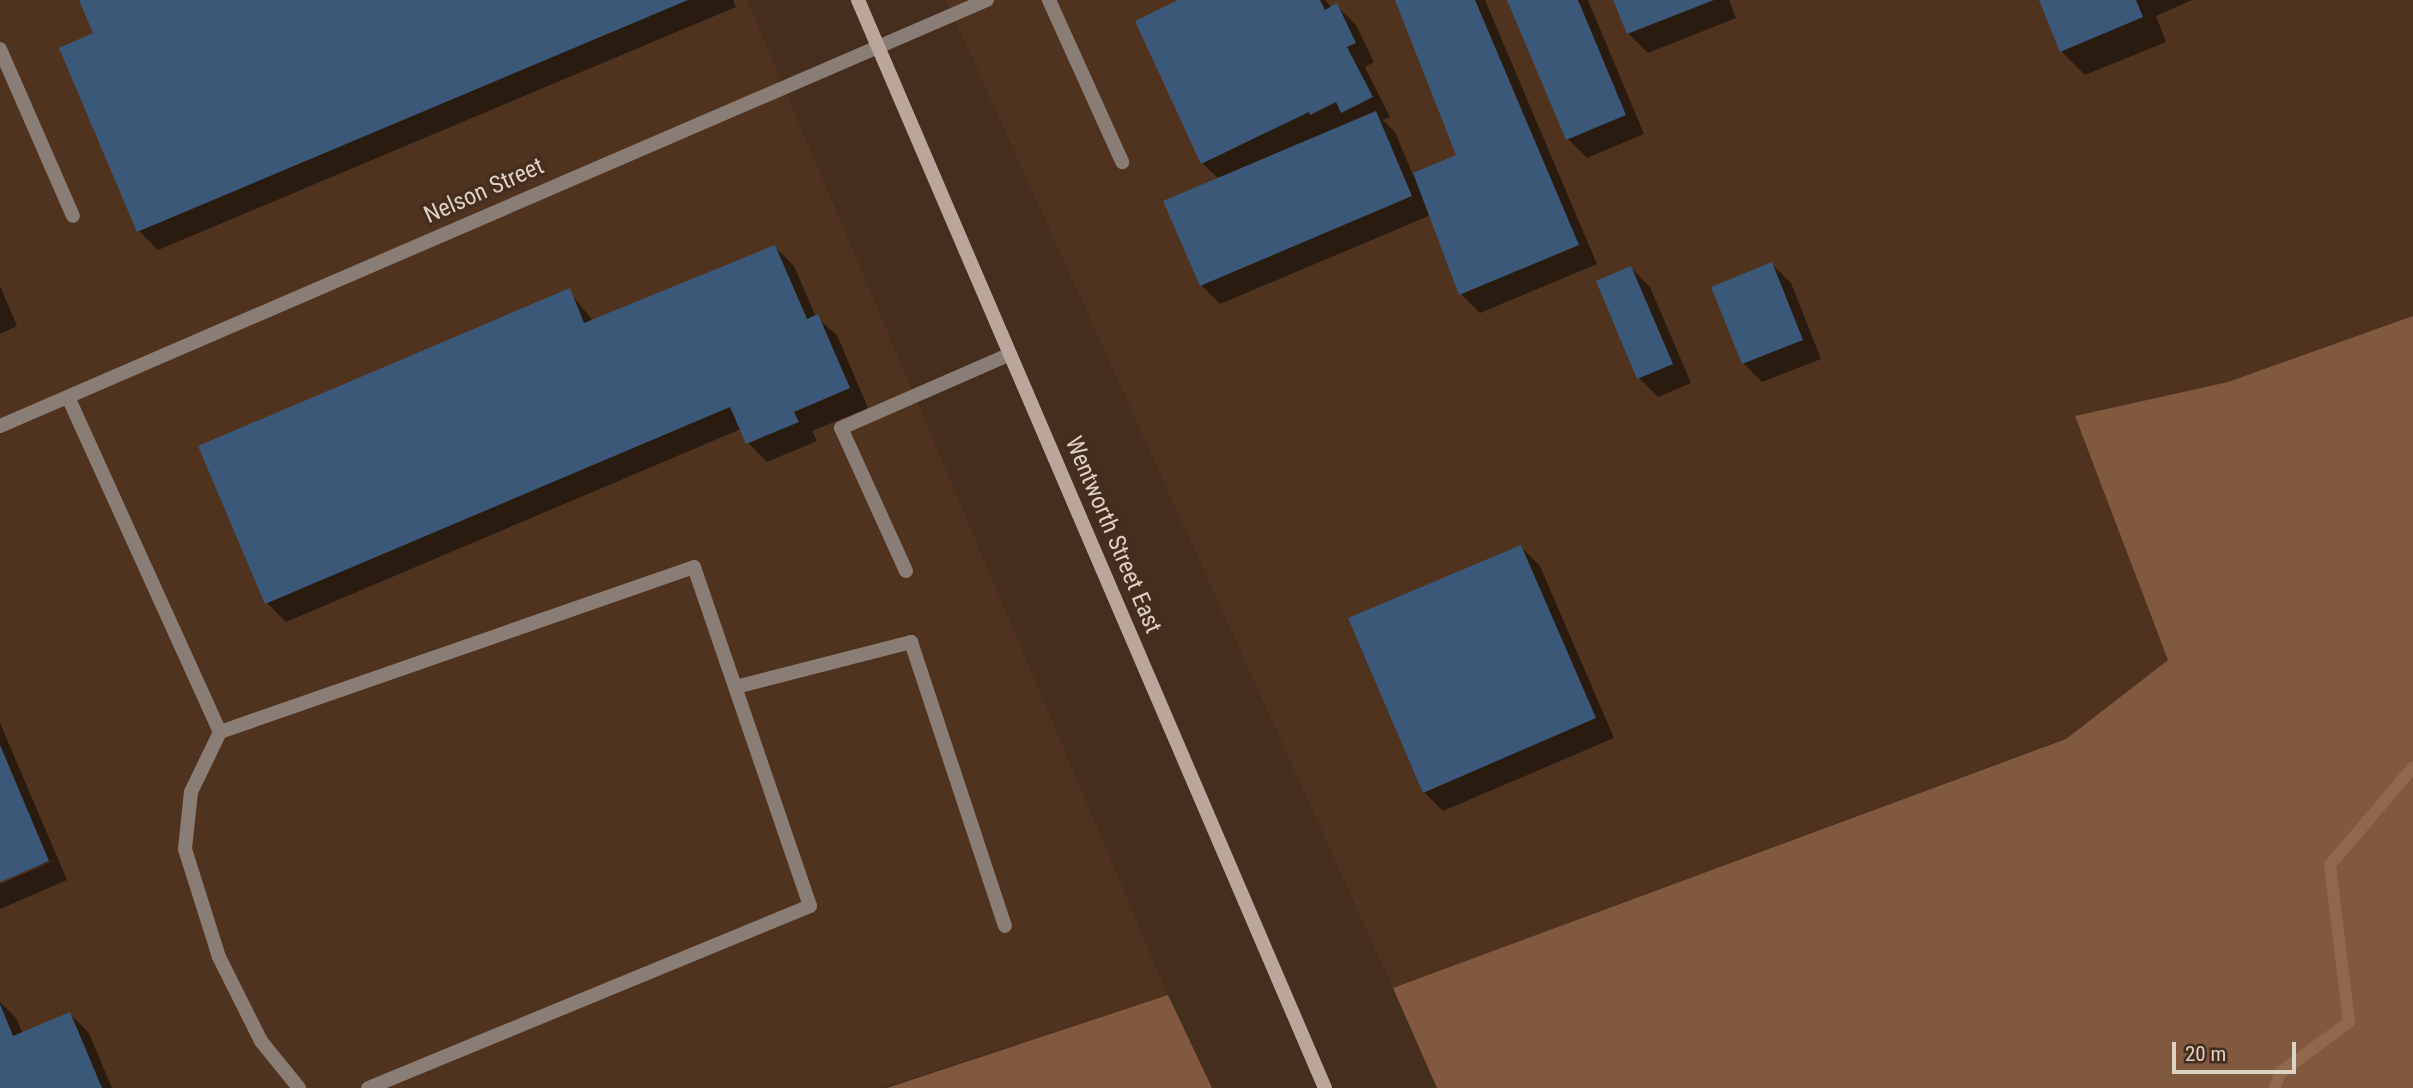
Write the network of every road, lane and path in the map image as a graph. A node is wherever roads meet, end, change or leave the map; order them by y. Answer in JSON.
{"nodes":[{"id":1,"x":858,"y":0,"type":"edge"},
{"id":2,"x":987,"y":0,"type":"edge"},
{"id":3,"x":1049,"y":0,"type":"edge"},
{"id":4,"x":878,"y":45,"type":"junction"},
{"id":5,"x":0,"y":49,"type":"edge"},
{"id":6,"x":1122,"y":162,"type":"dead end"},
{"id":7,"x":73,"y":216,"type":"dead end"},
{"id":8,"x":1010,"y":355,"type":"junction"},
{"id":9,"x":68,"y":397,"type":"junction"},
{"id":10,"x":0,"y":426,"type":"edge"},
{"id":11,"x":906,"y":571,"type":"dead end"},
{"id":12,"x":736,"y":687,"type":"junction"},
{"id":13,"x":220,"y":732,"type":"junction"},
{"id":14,"x":1005,"y":926,"type":"dead end"},
{"id":15,"x":299,"y":1088,"type":"edge"},
{"id":16,"x":368,"y":1088,"type":"edge"},
{"id":17,"x":1325,"y":1088,"type":"edge"}],
"edges":[{"from":1,"to":4,"type":"main road","name":"Wentworth Street East"},
{"from":2,"to":4,"type":"street","name":"Nelson Street"},
{"from":3,"to":6,"type":"street"},
{"from":4,"to":8,"type":"main road","name":"Wentworth Street East"},
{"from":4,"to":9,"type":"street","name":"Nelson Street"},
{"from":5,"to":7,"type":"street"},
{"from":8,"to":11,"type":"street"},
{"from":8,"to":17,"type":"main road","name":"Wentworth Street East"},
{"from":9,"to":10,"type":"street","name":"Nelson Street"},
{"from":9,"to":13,"type":"street"},
{"from":12,"to":13,"type":"street"},
{"from":12,"to":14,"type":"street"},
{"from":12,"to":16,"type":"street"},
{"from":13,"to":15,"type":"street"}]}
